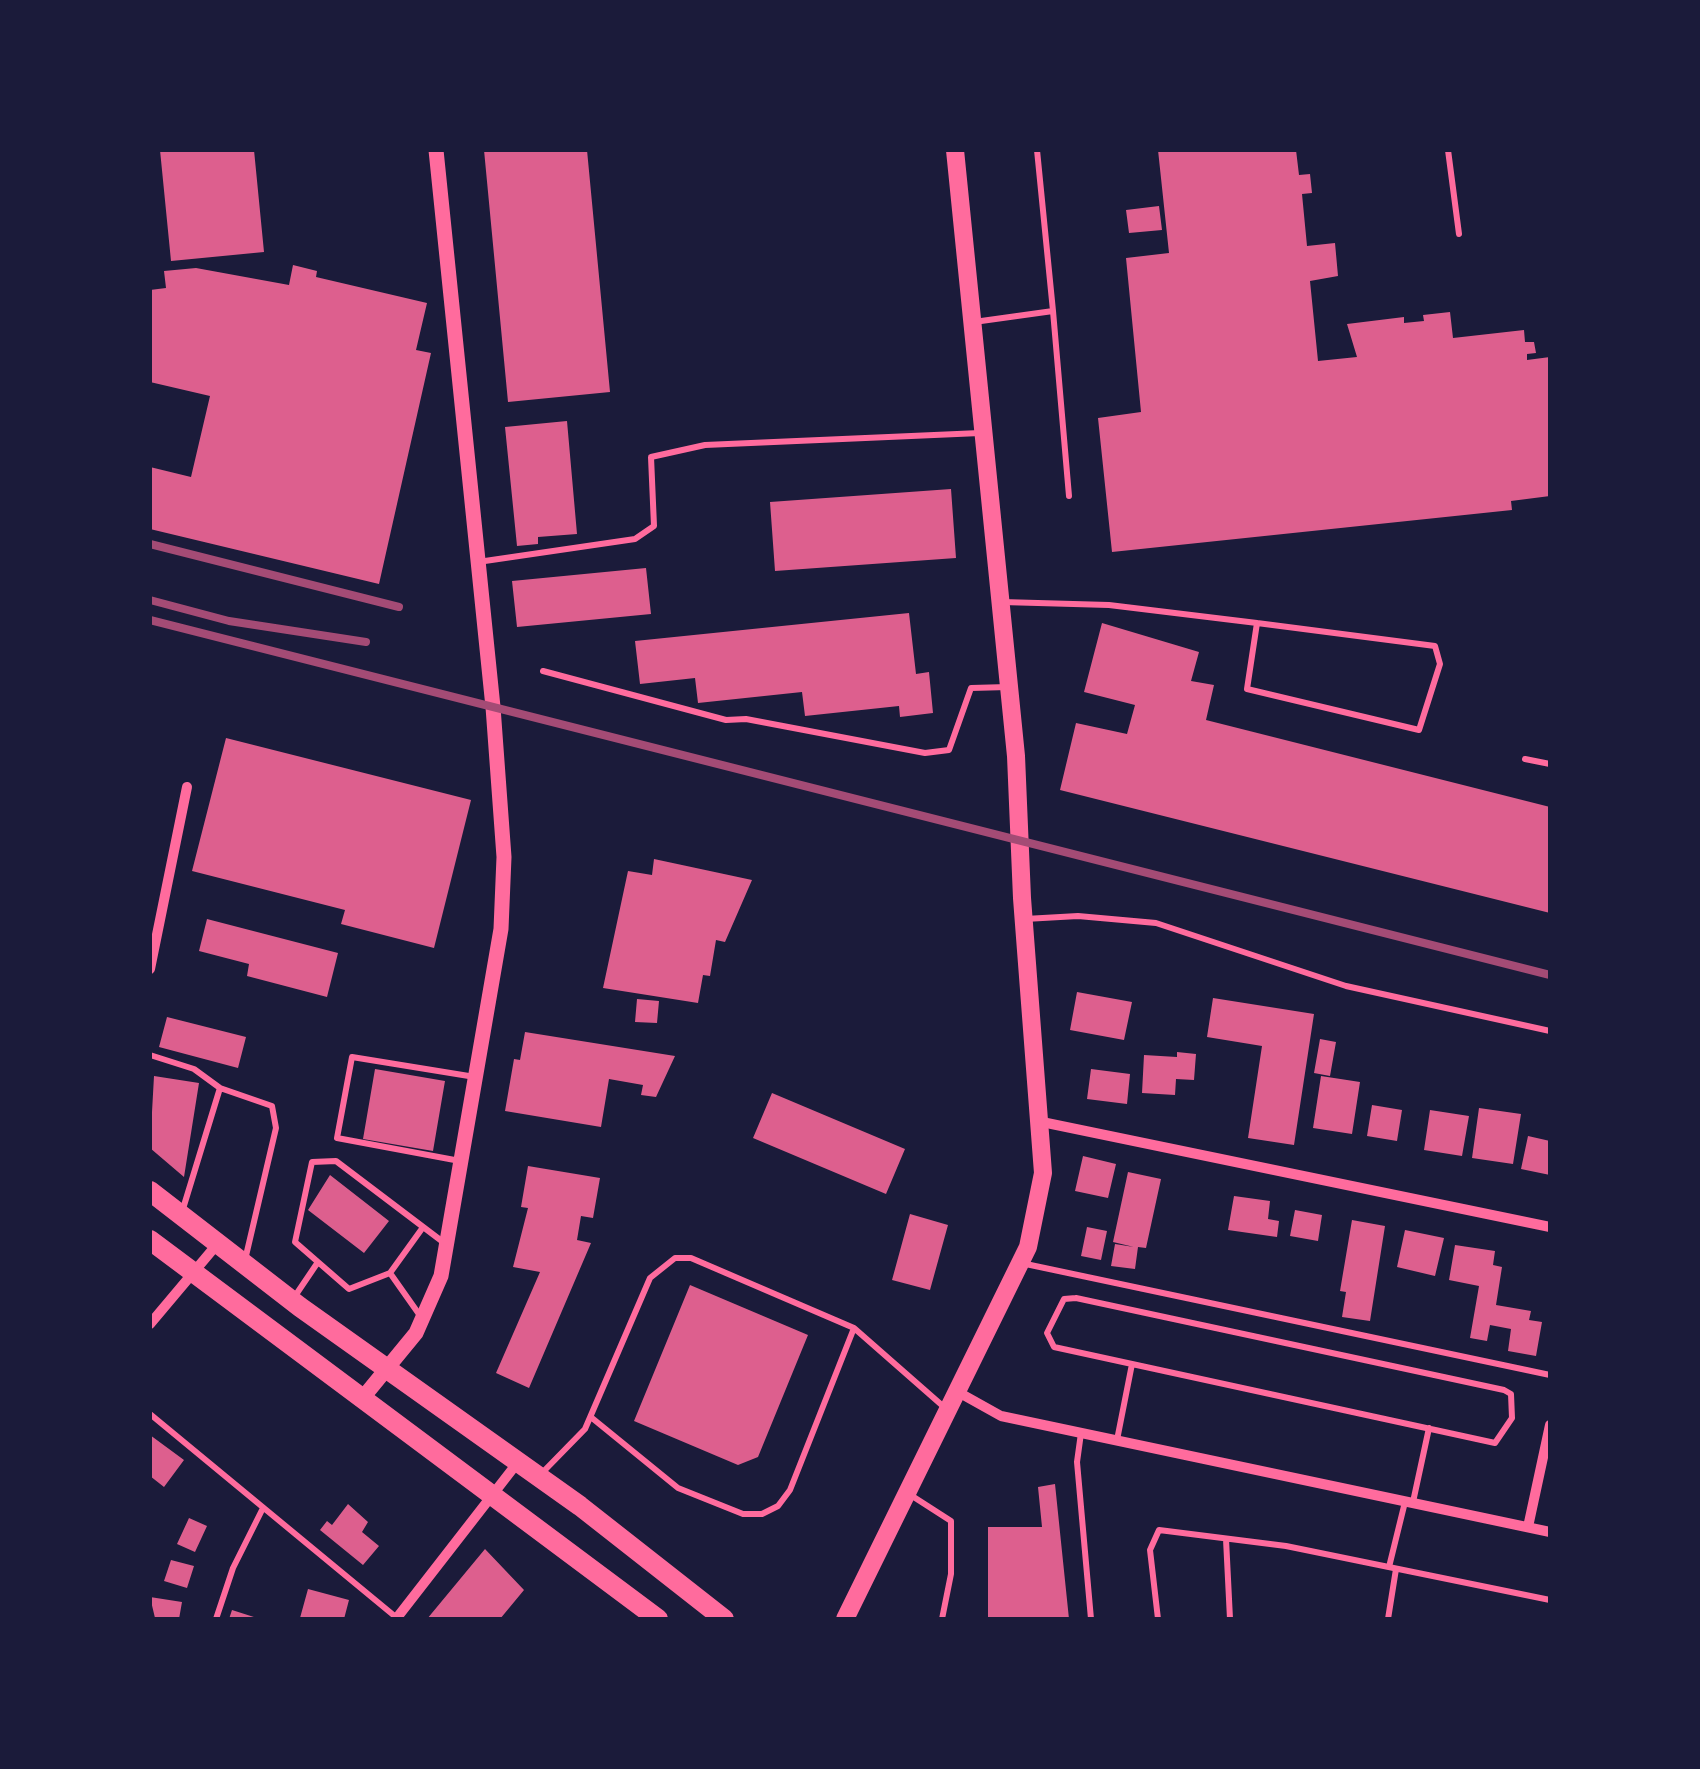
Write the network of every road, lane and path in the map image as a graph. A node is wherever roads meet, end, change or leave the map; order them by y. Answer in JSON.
{"nodes":[{"id":1,"x":436,"y":150,"type":"edge"},
{"id":2,"x":955,"y":150,"type":"edge"},
{"id":3,"x":1037,"y":150,"type":"edge"},
{"id":4,"x":1448,"y":150,"type":"edge"},
{"id":5,"x":1458,"y":234,"type":"dead end"},
{"id":6,"x":1053,"y":312,"type":"junction"},
{"id":7,"x":972,"y":322,"type":"junction"},
{"id":8,"x":984,"y":432,"type":"junction"},
{"id":9,"x":1069,"y":496,"type":"dead end"},
{"id":10,"x":477,"y":562,"type":"junction"},
{"id":11,"x":1001,"y":602,"type":"junction"},
{"id":12,"x":1257,"y":623,"type":"junction"},
{"id":13,"x":543,"y":671,"type":"dead end"},
{"id":14,"x":1010,"y":687,"type":"junction"},
{"id":15,"x":1525,"y":759,"type":"dead end"},
{"id":16,"x":1550,"y":764,"type":"edge"},
{"id":17,"x":187,"y":787,"type":"dead end"},
{"id":18,"x":1024,"y":919,"type":"junction"},
{"id":19,"x":150,"y":970,"type":"edge"},
{"id":20,"x":1550,"y":1031,"type":"edge"},
{"id":21,"x":150,"y":1056,"type":"edge"},
{"id":22,"x":476,"y":1077,"type":"junction"},
{"id":23,"x":220,"y":1088,"type":"junction"},
{"id":24,"x":1042,"y":1122,"type":"junction"},
{"id":25,"x":462,"y":1162,"type":"junction"},
{"id":26,"x":150,"y":1191,"type":"edge"},
{"id":27,"x":181,"y":1214,"type":"junction"},
{"id":28,"x":1550,"y":1227,"type":"edge"},
{"id":29,"x":421,"y":1230,"type":"junction"},
{"id":30,"x":150,"y":1240,"type":"edge"},
{"id":31,"x":218,"y":1242,"type":"junction"},
{"id":32,"x":448,"y":1246,"type":"junction"},
{"id":33,"x":244,"y":1261,"type":"junction"},
{"id":34,"x":318,"y":1262,"type":"junction"},
{"id":35,"x":1020,"y":1263,"type":"junction"},
{"id":36,"x":192,"y":1272,"type":"junction"},
{"id":37,"x":390,"y":1273,"type":"junction"},
{"id":38,"x":292,"y":1300,"type":"junction"},
{"id":39,"x":423,"y":1320,"type":"junction"},
{"id":40,"x":150,"y":1324,"type":"edge"},
{"id":41,"x":854,"y":1328,"type":"junction"},
{"id":42,"x":1132,"y":1364,"type":"junction"},
{"id":43,"x":387,"y":1369,"type":"junction"},
{"id":44,"x":1550,"y":1374,"type":"edge"},
{"id":45,"x":958,"y":1392,"type":"junction"},
{"id":46,"x":362,"y":1400,"type":"junction"},
{"id":47,"x":948,"y":1412,"type":"junction"},
{"id":48,"x":150,"y":1414,"type":"edge"},
{"id":49,"x":592,"y":1418,"type":"junction"},
{"id":50,"x":1550,"y":1424,"type":"edge"},
{"id":51,"x":1430,"y":1428,"type":"junction"},
{"id":52,"x":1081,"y":1433,"type":"junction"},
{"id":53,"x":1118,"y":1440,"type":"junction"},
{"id":54,"x":519,"y":1462,"type":"junction"},
{"id":55,"x":538,"y":1476,"type":"junction"},
{"id":56,"x":908,"y":1493,"type":"junction"},
{"id":57,"x":494,"y":1494,"type":"junction"},
{"id":58,"x":1409,"y":1502,"type":"junction"},
{"id":59,"x":264,"y":1508,"type":"junction"},
{"id":60,"x":1528,"y":1527,"type":"junction"},
{"id":61,"x":1550,"y":1532,"type":"edge"},
{"id":62,"x":1226,"y":1539,"type":"junction"},
{"id":63,"x":1393,"y":1568,"type":"junction"},
{"id":64,"x":1550,"y":1600,"type":"edge"},
{"id":65,"x":216,"y":1619,"type":"edge"},
{"id":66,"x":396,"y":1619,"type":"edge"},
{"id":67,"x":658,"y":1619,"type":"edge"},
{"id":68,"x":724,"y":1619,"type":"edge"},
{"id":69,"x":845,"y":1619,"type":"edge"},
{"id":70,"x":942,"y":1619,"type":"edge"},
{"id":71,"x":1092,"y":1619,"type":"edge"},
{"id":72,"x":1158,"y":1619,"type":"edge"},
{"id":73,"x":1230,"y":1619,"type":"edge"},
{"id":74,"x":1388,"y":1619,"type":"edge"}],
"edges":[{"from":1,"to":10,"type":"street"},
{"from":2,"to":7,"type":"main road"},
{"from":3,"to":6,"type":"lane"},
{"from":4,"to":5,"type":"lane"},
{"from":6,"to":7,"type":"lane"},
{"from":6,"to":9,"type":"lane"},
{"from":7,"to":8,"type":"main road"},
{"from":8,"to":10,"type":"lane"},
{"from":8,"to":11,"type":"main road"},
{"from":10,"to":22,"type":"street"},
{"from":11,"to":12,"type":"lane"},
{"from":11,"to":14,"type":"main road"},
{"from":12,"to":12,"type":"lane"},
{"from":13,"to":14,"type":"lane"},
{"from":14,"to":18,"type":"main road"},
{"from":15,"to":16,"type":"lane"},
{"from":17,"to":19,"type":"street"},
{"from":18,"to":20,"type":"lane"},
{"from":18,"to":24,"type":"main road"},
{"from":21,"to":23,"type":"lane"},
{"from":22,"to":25,"type":"street"},
{"from":22,"to":25,"type":"lane"},
{"from":23,"to":27,"type":"lane"},
{"from":23,"to":33,"type":"lane"},
{"from":24,"to":28,"type":"street"},
{"from":24,"to":35,"type":"main road"},
{"from":25,"to":32,"type":"street"},
{"from":26,"to":27,"type":"main road"},
{"from":27,"to":31,"type":"main road"},
{"from":29,"to":32,"type":"lane"},
{"from":29,"to":34,"type":"lane"},
{"from":29,"to":37,"type":"lane"},
{"from":30,"to":36,"type":"main road"},
{"from":31,"to":33,"type":"main road"},
{"from":31,"to":36,"type":"street"},
{"from":32,"to":39,"type":"street"},
{"from":33,"to":38,"type":"main road"},
{"from":34,"to":37,"type":"lane"},
{"from":34,"to":38,"type":"lane"},
{"from":35,"to":44,"type":"lane"},
{"from":35,"to":45,"type":"main road"},
{"from":36,"to":40,"type":"street"},
{"from":36,"to":46,"type":"main road"},
{"from":37,"to":39,"type":"lane"},
{"from":38,"to":43,"type":"main road"},
{"from":39,"to":43,"type":"street"},
{"from":41,"to":47,"type":"lane"},
{"from":41,"to":49,"type":"lane"},
{"from":41,"to":49,"type":"lane"},
{"from":42,"to":51,"type":"lane"},
{"from":42,"to":51,"type":"lane"},
{"from":42,"to":53,"type":"lane"},
{"from":43,"to":46,"type":"street"},
{"from":43,"to":54,"type":"main road"},
{"from":45,"to":47,"type":"main road"},
{"from":45,"to":52,"type":"street"},
{"from":46,"to":57,"type":"main road"},
{"from":47,"to":56,"type":"main road"},
{"from":48,"to":59,"type":"lane"},
{"from":49,"to":55,"type":"lane"},
{"from":50,"to":60,"type":"street"},
{"from":51,"to":58,"type":"lane"},
{"from":52,"to":53,"type":"street"},
{"from":52,"to":71,"type":"lane"},
{"from":53,"to":58,"type":"street"},
{"from":54,"to":55,"type":"main road"},
{"from":54,"to":57,"type":"street"},
{"from":55,"to":68,"type":"main road"},
{"from":56,"to":69,"type":"main road"},
{"from":56,"to":70,"type":"lane"},
{"from":57,"to":66,"type":"street"},
{"from":57,"to":67,"type":"main road"},
{"from":58,"to":60,"type":"street"},
{"from":58,"to":63,"type":"lane"},
{"from":59,"to":65,"type":"lane"},
{"from":59,"to":66,"type":"lane"},
{"from":60,"to":61,"type":"street"},
{"from":62,"to":63,"type":"lane"},
{"from":62,"to":72,"type":"lane"},
{"from":62,"to":73,"type":"lane"},
{"from":63,"to":64,"type":"lane"},
{"from":63,"to":74,"type":"lane"}]}
